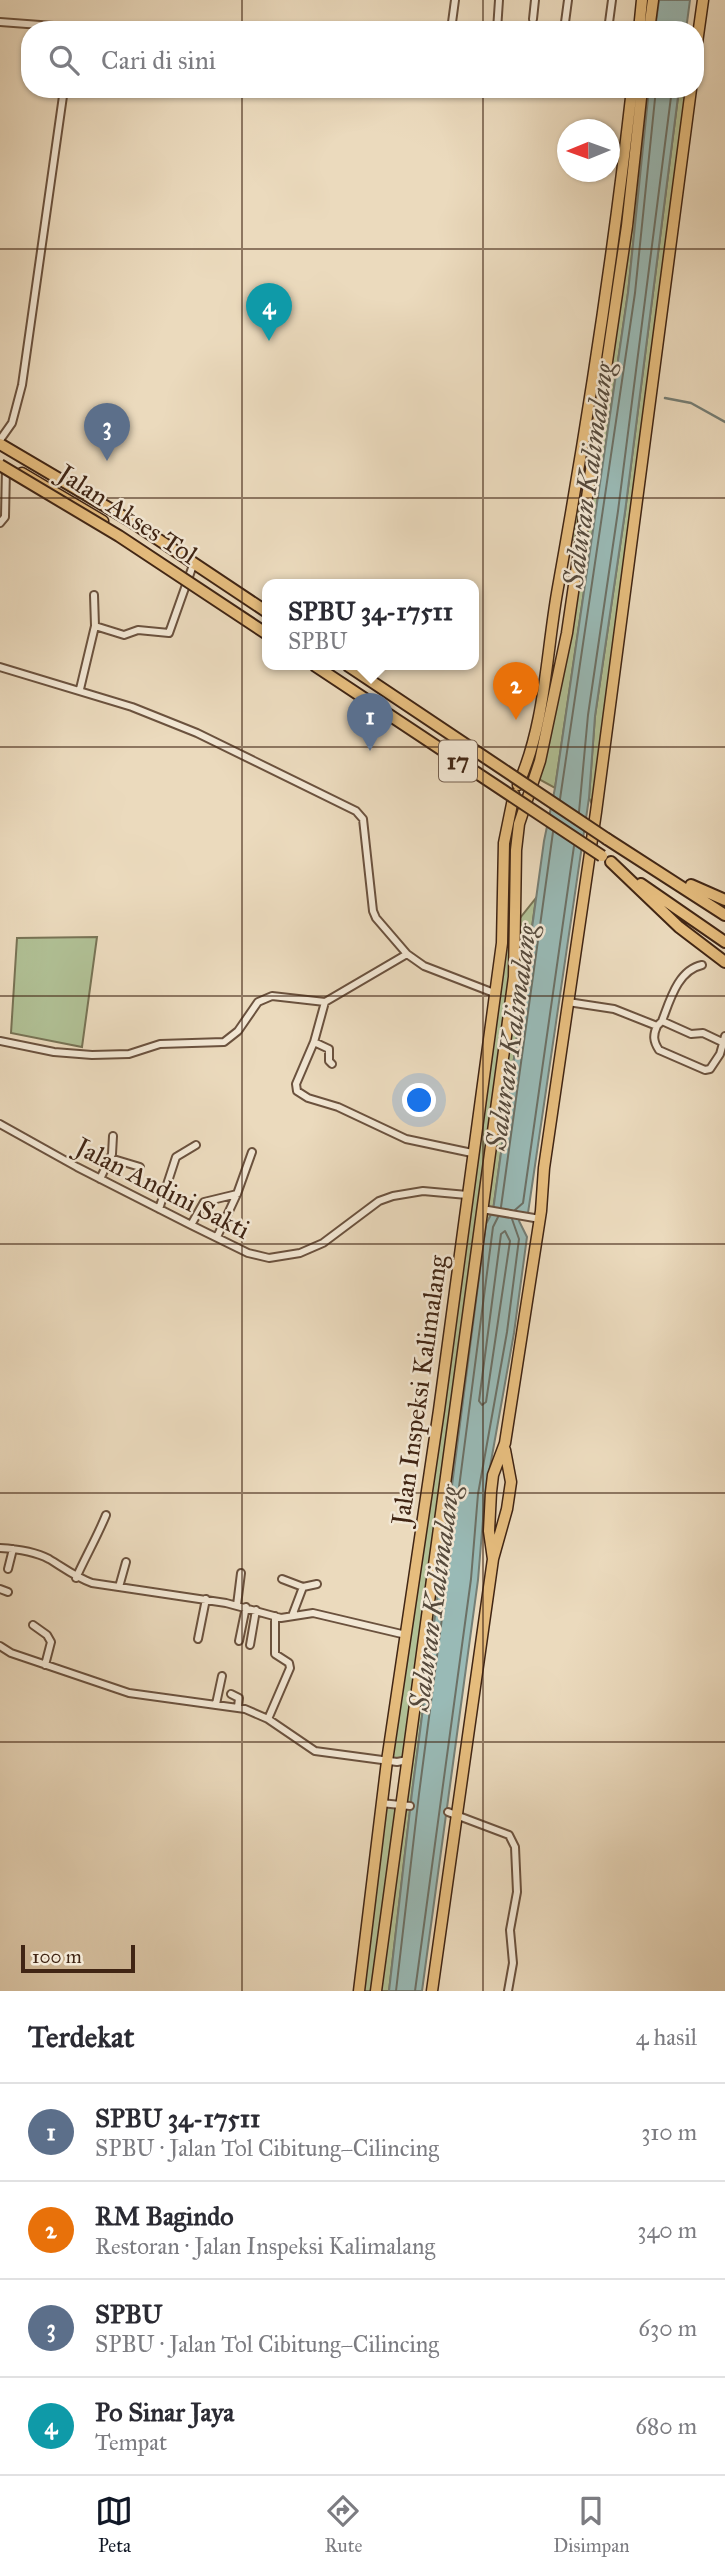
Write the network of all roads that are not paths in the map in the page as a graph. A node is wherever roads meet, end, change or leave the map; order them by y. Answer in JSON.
{"nodes":[{"id":1,"x":455,"y":0,"type":"edge"},
{"id":2,"x":499,"y":0,"type":"edge"},
{"id":3,"x":535,"y":0,"type":"edge"},
{"id":4,"x":568,"y":0,"type":"edge"},
{"id":5,"x":612,"y":0,"type":"edge"},
{"id":6,"x":642,"y":0,"type":"edge"},
{"id":7,"x":653,"y":0,"type":"edge"},
{"id":8,"x":703,"y":0,"type":"edge"},
{"id":9,"x":533,"y":19,"type":"dead end"},
{"id":10,"x":453,"y":21,"type":"edge"},
{"id":11,"x":498,"y":21,"type":"edge"},
{"id":12,"x":565,"y":21,"type":"edge"},
{"id":13,"x":609,"y":21,"type":"edge"},
{"id":14,"x":640,"y":21,"type":"edge"},
{"id":15,"x":650,"y":21,"type":"edge"},
{"id":16,"x":700,"y":21,"type":"edge"},
{"id":17,"x":0,"y":22,"type":"edge"},
{"id":18,"x":21,"y":24,"type":"edge"},
{"id":19,"x":63,"y":98,"type":"edge"},
{"id":20,"x":632,"y":98,"type":"edge"},
{"id":21,"x":640,"y":98,"type":"edge"},
{"id":22,"x":690,"y":98,"type":"edge"},
{"id":23,"x":631,"y":141,"type":"junction"},
{"id":24,"x":616,"y":223,"type":"junction"},
{"id":25,"x":627,"y":226,"type":"junction"},
{"id":26,"x":602,"y":361,"type":"junction"},
{"id":27,"x":0,"y":444,"type":"edge"},
{"id":28,"x":2,"y":463,"type":"edge"},
{"id":29,"x":55,"y":485,"type":"junction"},
{"id":30,"x":0,"y":523,"type":"edge"},
{"id":31,"x":567,"y":538,"type":"junction"},
{"id":32,"x":580,"y":541,"type":"junction"},
{"id":33,"x":190,"y":572,"type":"junction"},
{"id":34,"x":94,"y":595,"type":"dead end"},
{"id":35,"x":262,"y":611,"type":"edge"},
{"id":36,"x":262,"y":611,"type":"edge"},
{"id":37,"x":94,"y":626,"type":"junction"},
{"id":38,"x":262,"y":627,"type":"edge"},
{"id":39,"x":262,"y":628,"type":"edge"},
{"id":40,"x":0,"y":667,"type":"edge"},
{"id":41,"x":322,"y":670,"type":"edge"},
{"id":42,"x":330,"y":670,"type":"edge"},
{"id":43,"x":347,"y":670,"type":"edge"},
{"id":44,"x":354,"y":670,"type":"edge"},
{"id":45,"x":80,"y":689,"type":"junction"},
{"id":46,"x":516,"y":789,"type":"junction"},
{"id":47,"x":528,"y":797,"type":"junction"},
{"id":48,"x":538,"y":804,"type":"junction"},
{"id":49,"x":589,"y":832,"type":"junction"},
{"id":50,"x":587,"y":843,"type":"junction"},
{"id":51,"x":606,"y":859,"type":"junction"},
{"id":52,"x":669,"y":876,"type":"junction"},
{"id":53,"x":725,"y":900,"type":"edge"},
{"id":54,"x":725,"y":915,"type":"edge"},
{"id":55,"x":503,"y":923,"type":"junction"},
{"id":56,"x":516,"y":923,"type":"junction"},
{"id":57,"x":725,"y":942,"type":"edge"},
{"id":58,"x":407,"y":954,"type":"junction"},
{"id":59,"x":725,"y":962,"type":"edge"},
{"id":60,"x":702,"y":965,"type":"dead end"},
{"id":61,"x":494,"y":993,"type":"junction"},
{"id":62,"x":325,"y":1002,"type":"junction"},
{"id":63,"x":568,"y":1002,"type":"junction"},
{"id":64,"x":659,"y":1023,"type":"junction"},
{"id":65,"x":723,"y":1039,"type":"edge"},
{"id":66,"x":0,"y":1041,"type":"edge"},
{"id":67,"x":314,"y":1041,"type":"junction"},
{"id":68,"x":723,"y":1056,"type":"edge"},
{"id":69,"x":332,"y":1064,"type":"dead end"},
{"id":70,"x":0,"y":1124,"type":"edge"},
{"id":71,"x":113,"y":1136,"type":"dead end"},
{"id":72,"x":196,"y":1145,"type":"dead end"},
{"id":73,"x":252,"y":1152,"type":"dead end"},
{"id":74,"x":472,"y":1153,"type":"junction"},
{"id":75,"x":110,"y":1158,"type":"junction"},
{"id":76,"x":140,"y":1167,"type":"dead end"},
{"id":77,"x":100,"y":1179,"type":"junction"},
{"id":78,"x":237,"y":1194,"type":"junction"},
{"id":79,"x":467,"y":1195,"type":"junction"},
{"id":80,"x":159,"y":1209,"type":"junction"},
{"id":81,"x":485,"y":1210,"type":"junction"},
{"id":82,"x":540,"y":1219,"type":"junction"},
{"id":83,"x":191,"y":1225,"type":"junction"},
{"id":84,"x":216,"y":1237,"type":"junction"},
{"id":85,"x":505,"y":1443,"type":"junction"},
{"id":86,"x":106,"y":1515,"type":"dead end"},
{"id":87,"x":0,"y":1548,"type":"edge"},
{"id":88,"x":13,"y":1549,"type":"junction"},
{"id":89,"x":493,"y":1559,"type":"junction"},
{"id":90,"x":126,"y":1562,"type":"dead end"},
{"id":91,"x":8,"y":1569,"type":"dead end"},
{"id":92,"x":241,"y":1573,"type":"dead end"},
{"id":93,"x":76,"y":1578,"type":"junction"},
{"id":94,"x":282,"y":1579,"type":"dead end"},
{"id":95,"x":317,"y":1584,"type":"dead end"},
{"id":96,"x":119,"y":1587,"type":"junction"},
{"id":97,"x":303,"y":1587,"type":"junction"},
{"id":98,"x":0,"y":1589,"type":"edge"},
{"id":99,"x":8,"y":1592,"type":"dead end"},
{"id":100,"x":206,"y":1599,"type":"junction"},
{"id":101,"x":237,"y":1605,"type":"junction"},
{"id":102,"x":246,"y":1607,"type":"junction"},
{"id":103,"x":256,"y":1610,"type":"junction"},
{"id":104,"x":275,"y":1615,"type":"junction"},
{"id":105,"x":292,"y":1616,"type":"junction"},
{"id":106,"x":33,"y":1625,"type":"dead end"},
{"id":107,"x":406,"y":1635,"type":"junction"},
{"id":108,"x":198,"y":1639,"type":"dead end"},
{"id":109,"x":239,"y":1641,"type":"dead end"},
{"id":110,"x":250,"y":1645,"type":"dead end"},
{"id":111,"x":0,"y":1646,"type":"edge"},
{"id":112,"x":46,"y":1665,"type":"junction"},
{"id":113,"x":222,"y":1676,"type":"dead end"},
{"id":114,"x":231,"y":1694,"type":"dead end"},
{"id":115,"x":216,"y":1704,"type":"junction"},
{"id":116,"x":238,"y":1707,"type":"junction"},
{"id":117,"x":268,"y":1719,"type":"junction"},
{"id":118,"x":387,"y":1760,"type":"junction"},
{"id":119,"x":408,"y":1760,"type":"junction"},
{"id":120,"x":381,"y":1803,"type":"junction"},
{"id":121,"x":406,"y":1805,"type":"junction"},
{"id":122,"x":452,"y":1813,"type":"junction"},
{"id":123,"x":359,"y":1991,"type":"edge"},
{"id":124,"x":376,"y":1991,"type":"edge"},
{"id":125,"x":432,"y":1991,"type":"edge"},
{"id":126,"x":508,"y":1991,"type":"edge"}],
"edges":[{"from":1,"to":10,"type":"street"},
{"from":2,"to":11,"type":"street"},
{"from":3,"to":9,"type":"street"},
{"from":4,"to":12,"type":"street"},
{"from":5,"to":13,"type":"street"},
{"from":6,"to":14,"type":"main road"},
{"from":7,"to":15,"type":"main road"},
{"from":8,"to":16,"type":"main road"},
{"from":17,"to":18,"type":"street"},
{"from":19,"to":27,"type":"street"},
{"from":20,"to":23,"type":"main road","name":"Jalan Inspeksi Kalimalang"},
{"from":21,"to":23,"type":"main road","name":"Jalan Inspeksi Kalimalang"},
{"from":22,"to":49,"type":"main road"},
{"from":23,"to":24,"type":"main road","name":"Jalan Inspeksi Kalimalang"},
{"from":23,"to":25,"type":"main road","name":"Jalan Inspeksi Kalimalang"},
{"from":24,"to":25,"type":"main road"},
{"from":24,"to":26,"type":"main road","name":"Jalan Inspeksi Kalimalang"},
{"from":25,"to":26,"type":"main road","name":"Jalan Inspeksi Kalimalang"},
{"from":26,"to":31,"type":"main road","name":"Jalan Inspeksi Kalimalang"},
{"from":26,"to":32,"type":"main road","name":"Jalan Inspeksi Kalimalang"},
{"from":27,"to":29,"type":"main road","name":"Jalan Akses Tol"},
{"from":27,"to":35,"type":"highway"},
{"from":28,"to":29,"type":"main road","name":"Jalan Akses Tol"},
{"from":28,"to":30,"type":"street"},
{"from":28,"to":39,"type":"highway","bridge":true},
{"from":29,"to":33,"type":"main road","name":"Jalan Akses Tol"},
{"from":31,"to":32,"type":"main road"},
{"from":31,"to":46,"type":"main road","name":"Jalan Inspeksi Kalimalang"},
{"from":32,"to":47,"type":"main road","name":"Jalan Inspeksi Kalimalang"},
{"from":33,"to":36,"type":"main road","name":"Jalan Akses Tol"},
{"from":33,"to":37,"type":"street"},
{"from":33,"to":38,"type":"main road","name":"Jalan Akses Tol"},
{"from":34,"to":37,"type":"street"},
{"from":37,"to":45,"type":"street"},
{"from":40,"to":45,"type":"street"},
{"from":41,"to":51,"type":"highway","number":"17","bridge":true},
{"from":42,"to":46,"type":"main road"},
{"from":43,"to":46,"type":"main road"},
{"from":44,"to":52,"type":"highway","number":"17","bridge":true},
{"from":45,"to":58,"type":"street"},
{"from":46,"to":47,"type":"main road"},
{"from":46,"to":55,"type":"main road","name":"Jalan Inspeksi Kalimalang"},
{"from":47,"to":48,"type":"main road"},
{"from":47,"to":56,"type":"main road","name":"Jalan Inspeksi Kalimalang"},
{"from":48,"to":49,"type":"main road","bridge":true},
{"from":48,"to":50,"type":"main road","bridge":true},
{"from":49,"to":50,"type":"main road"},
{"from":50,"to":63,"type":"main road"},
{"from":51,"to":57,"type":"highway","number":"17"},
{"from":51,"to":59,"type":"highway"},
{"from":52,"to":53,"type":"highway"},
{"from":52,"to":54,"type":"highway","number":"17"},
{"from":55,"to":56,"type":"main road"},
{"from":55,"to":61,"type":"main road","name":"Jalan Inspeksi Kalimalang"},
{"from":56,"to":81,"type":"main road","name":"Jalan Inspeksi Kalimalang"},
{"from":58,"to":61,"type":"street"},
{"from":58,"to":62,"type":"street"},
{"from":60,"to":64,"type":"street"},
{"from":61,"to":74,"type":"main road","name":"Jalan Inspeksi Kalimalang"},
{"from":62,"to":66,"type":"street"},
{"from":62,"to":67,"type":"street"},
{"from":63,"to":64,"type":"street"},
{"from":63,"to":82,"type":"main road"},
{"from":64,"to":65,"type":"street"},
{"from":64,"to":68,"type":"street"},
{"from":65,"to":68,"type":"street"},
{"from":67,"to":69,"type":"street"},
{"from":67,"to":74,"type":"street"},
{"from":70,"to":77,"type":"street","name":"Jalan Andini Sakti"},
{"from":71,"to":75,"type":"street"},
{"from":72,"to":80,"type":"street"},
{"from":73,"to":78,"type":"street"},
{"from":74,"to":79,"type":"main road","name":"Jalan Inspeksi Kalimalang"},
{"from":75,"to":76,"type":"street"},
{"from":75,"to":77,"type":"street"},
{"from":77,"to":80,"type":"street","name":"Jalan Andini Sakti"},
{"from":78,"to":83,"type":"street"},
{"from":78,"to":84,"type":"street"},
{"from":79,"to":84,"type":"street","name":"Jalan Andini Sakti"},
{"from":79,"to":107,"type":"main road","name":"Jalan Inspeksi Kalimalang"},
{"from":80,"to":83,"type":"street","name":"Jalan Andini Sakti"},
{"from":81,"to":82,"type":"street"},
{"from":81,"to":119,"type":"main road","name":"Jalan Inspeksi Kalimalang"},
{"from":82,"to":85,"type":"main road"},
{"from":83,"to":84,"type":"street","name":"Jalan Andini Sakti"},
{"from":85,"to":89,"type":"main road"},
{"from":85,"to":89,"type":"main road"},
{"from":86,"to":93,"type":"street"},
{"from":87,"to":88,"type":"street"},
{"from":88,"to":91,"type":"street"},
{"from":88,"to":93,"type":"street"},
{"from":89,"to":122,"type":"main road"},
{"from":90,"to":96,"type":"street"},
{"from":92,"to":101,"type":"street"},
{"from":93,"to":96,"type":"street"},
{"from":94,"to":97,"type":"street"},
{"from":95,"to":97,"type":"street"},
{"from":96,"to":100,"type":"street"},
{"from":97,"to":105,"type":"street"},
{"from":98,"to":99,"type":"street"},
{"from":100,"to":101,"type":"street"},
{"from":100,"to":108,"type":"street"},
{"from":101,"to":102,"type":"street"},
{"from":102,"to":103,"type":"street"},
{"from":102,"to":109,"type":"street"},
{"from":103,"to":104,"type":"street"},
{"from":103,"to":110,"type":"street"},
{"from":104,"to":105,"type":"street"},
{"from":104,"to":117,"type":"street"},
{"from":105,"to":107,"type":"street"},
{"from":106,"to":112,"type":"street"},
{"from":107,"to":118,"type":"main road","name":"Jalan Inspeksi Kalimalang"},
{"from":111,"to":112,"type":"street"},
{"from":112,"to":115,"type":"street"},
{"from":113,"to":115,"type":"street"},
{"from":114,"to":116,"type":"street"},
{"from":115,"to":116,"type":"street"},
{"from":116,"to":117,"type":"street"},
{"from":117,"to":118,"type":"street"},
{"from":118,"to":119,"type":"street"},
{"from":118,"to":120,"type":"main road","name":"Jalan Inspeksi Kalimalang"},
{"from":119,"to":121,"type":"main road","name":"Jalan Inspeksi Kalimalang"},
{"from":120,"to":121,"type":"street"},
{"from":120,"to":123,"type":"main road","name":"Jalan Inspeksi Kalimalang"},
{"from":121,"to":124,"type":"main road","name":"Jalan Inspeksi Kalimalang"},
{"from":122,"to":125,"type":"main road"},
{"from":122,"to":126,"type":"street"}]}
